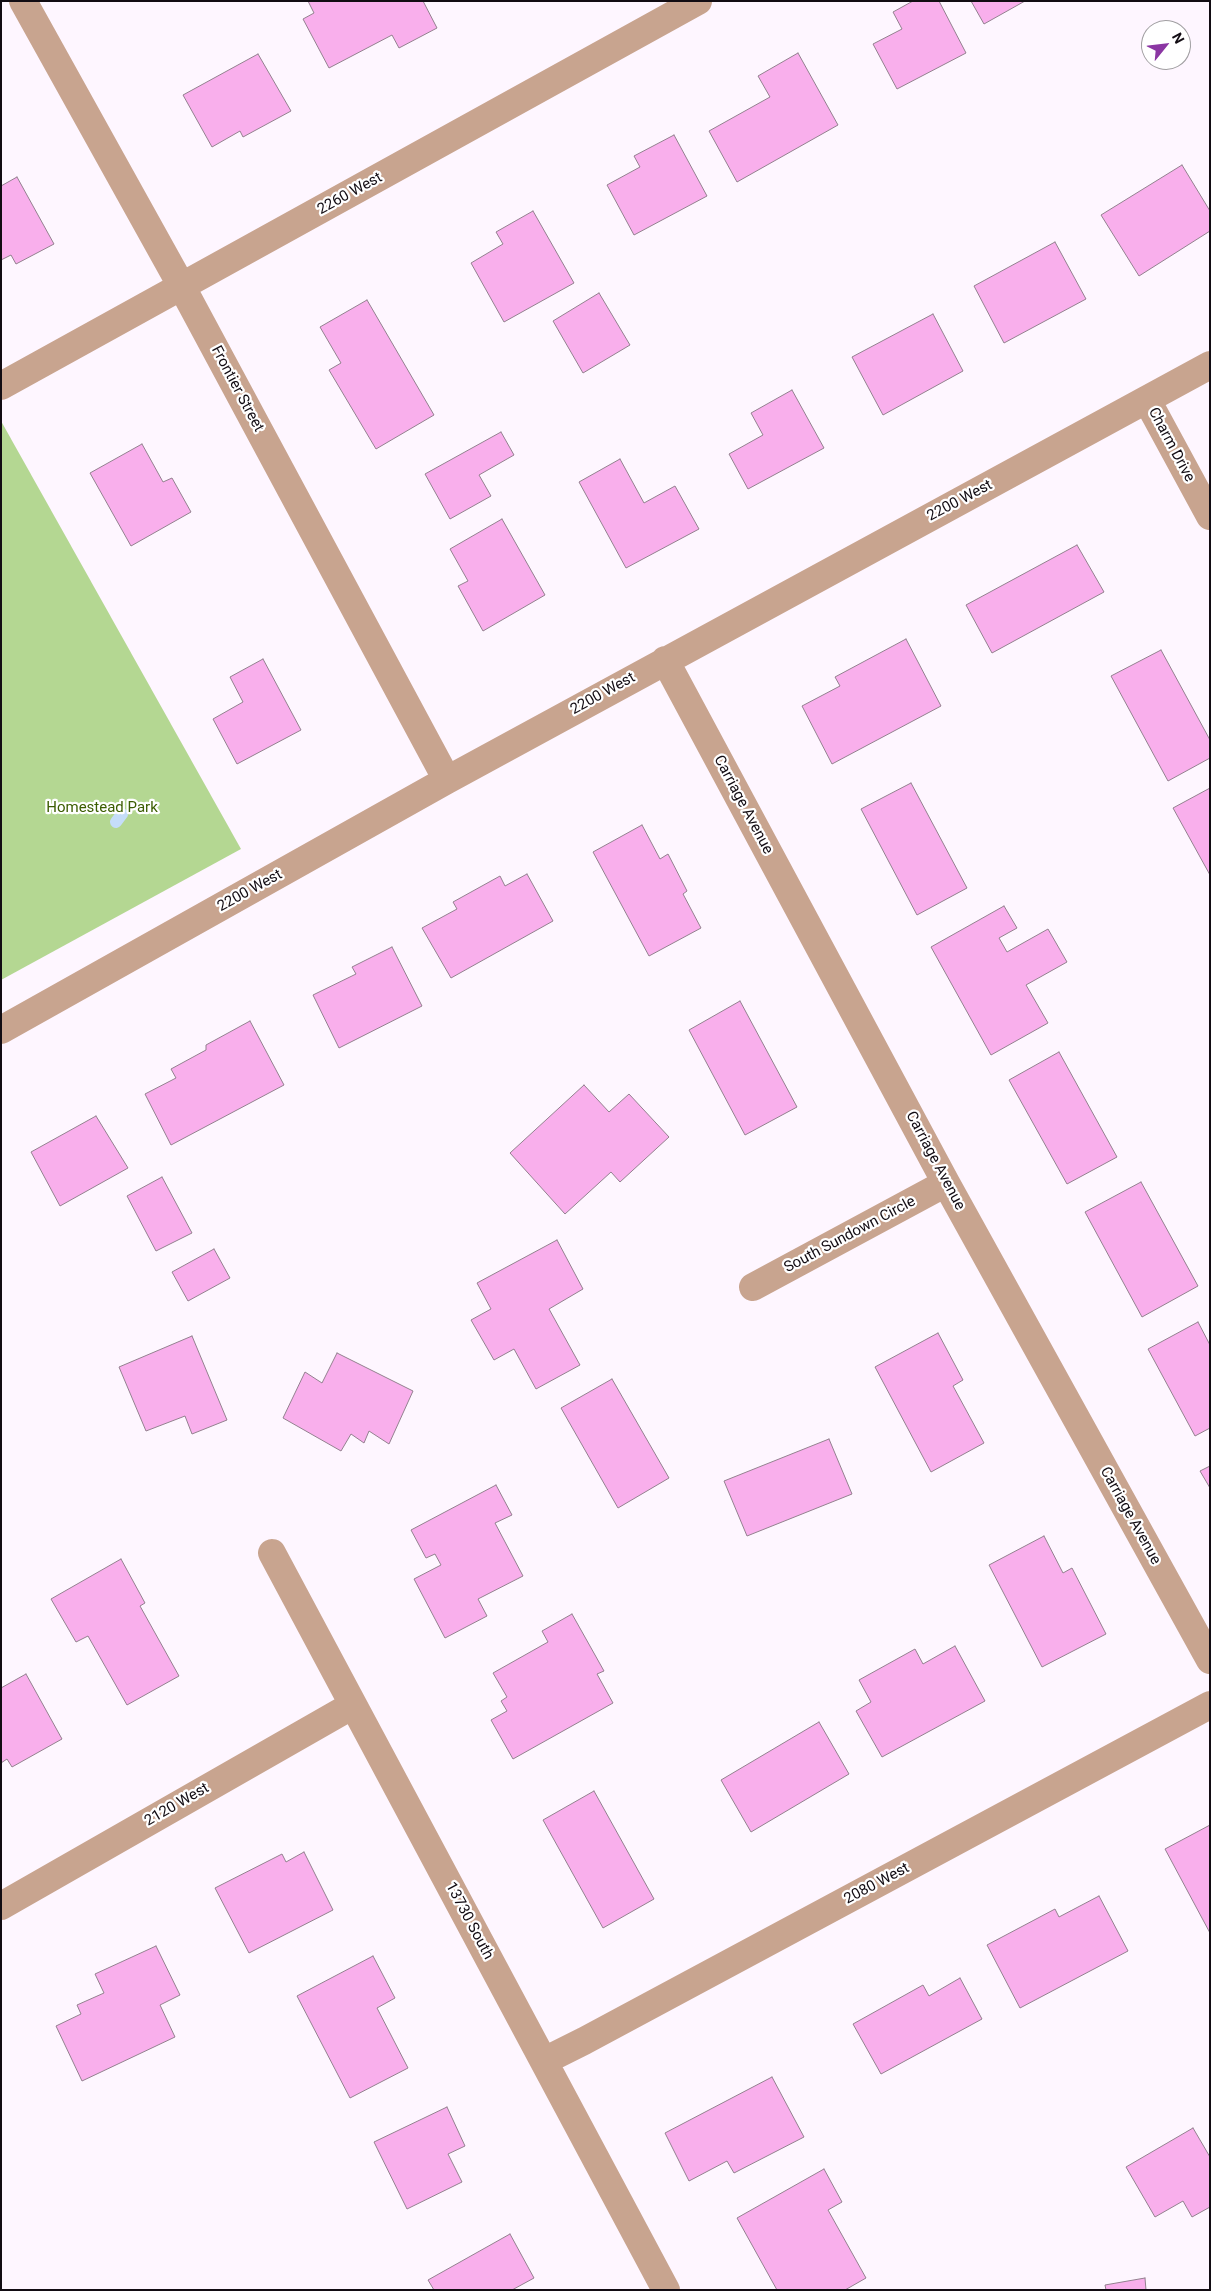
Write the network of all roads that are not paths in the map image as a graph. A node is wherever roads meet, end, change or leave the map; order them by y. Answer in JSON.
{"nodes":[{"id":1,"x":23,"y":1,"type":"edge"},
{"id":2,"x":698,"y":1,"type":"edge"},
{"id":3,"x":182,"y":286,"type":"junction"},
{"id":4,"x":1210,"y":365,"type":"edge"},
{"id":5,"x":1,"y":386,"type":"edge"},
{"id":6,"x":1146,"y":400,"type":"junction"},
{"id":7,"x":1210,"y":516,"type":"edge"},
{"id":8,"x":665,"y":660,"type":"junction"},
{"id":9,"x":446,"y":780,"type":"junction"},
{"id":10,"x":1,"y":1030,"type":"edge"},
{"id":11,"x":946,"y":1183,"type":"junction"},
{"id":12,"x":753,"y":1287,"type":"dead end"},
{"id":13,"x":272,"y":1553,"type":"dead end"},
{"id":14,"x":1210,"y":1660,"type":"edge"},
{"id":15,"x":353,"y":1705,"type":"junction"},
{"id":16,"x":1210,"y":1705,"type":"edge"},
{"id":17,"x":1,"y":1906,"type":"edge"},
{"id":18,"x":544,"y":2061,"type":"junction"},
{"id":19,"x":666,"y":2290,"type":"edge"}],
"edges":[{"from":1,"to":3,"type":"street","name":"Frontier Street"},
{"from":2,"to":3,"type":"street","name":"2260 West"},
{"from":3,"to":5,"type":"street","name":"2260 West"},
{"from":3,"to":9,"type":"street","name":"Frontier Street"},
{"from":4,"to":6,"type":"street","name":"2200 West"},
{"from":6,"to":7,"type":"street","name":"Charm Drive"},
{"from":6,"to":8,"type":"street","name":"2200 West"},
{"from":8,"to":9,"type":"street","name":"2200 West"},
{"from":8,"to":11,"type":"street","name":"Carriage Avenue"},
{"from":9,"to":10,"type":"street","name":"2200 West"},
{"from":11,"to":12,"type":"street","name":"South Sundown Circle"},
{"from":11,"to":14,"type":"street","name":"Carriage Avenue"},
{"from":13,"to":15,"type":"street","name":"13730 South"},
{"from":15,"to":17,"type":"street","name":"2120 West"},
{"from":15,"to":18,"type":"street","name":"13730 South"},
{"from":16,"to":18,"type":"street","name":"2080 West"},
{"from":18,"to":19,"type":"street","name":"13730 South"}]}
